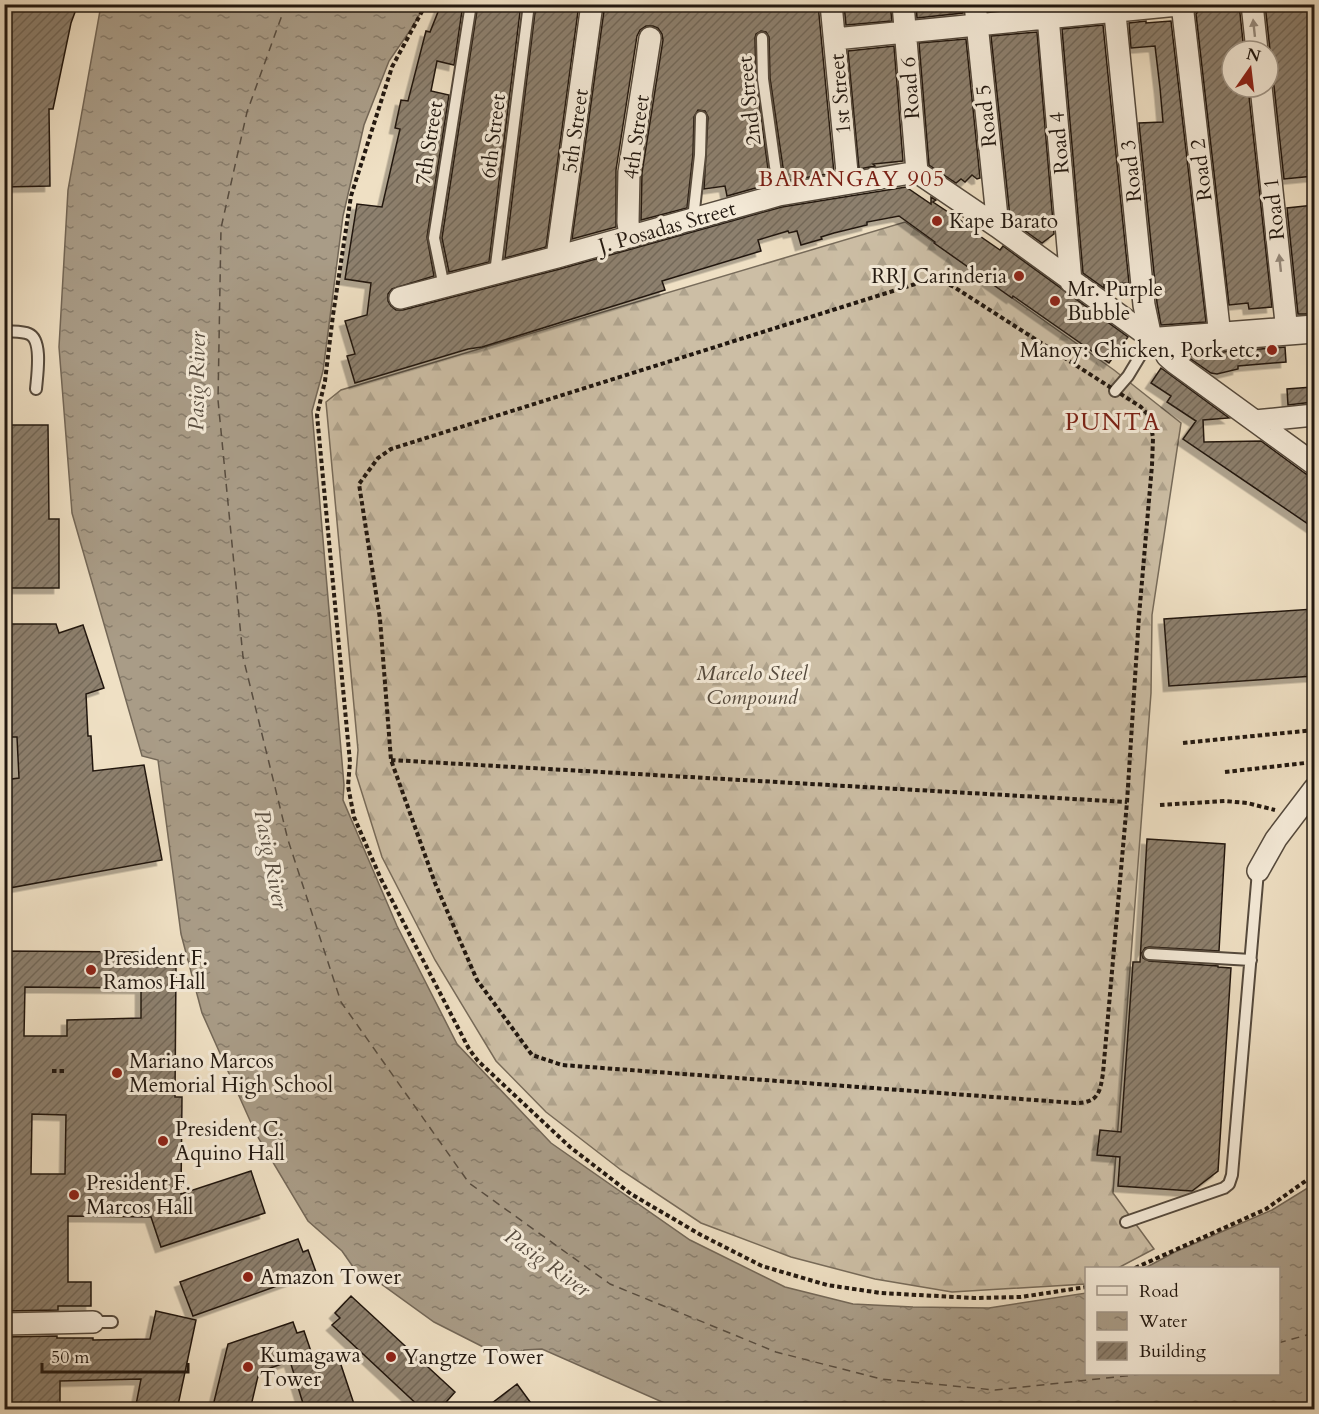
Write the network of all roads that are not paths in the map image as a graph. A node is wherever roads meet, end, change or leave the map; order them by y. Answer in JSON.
{"nodes":[{"id":1,"x":471,"y":4,"type":"edge"},
{"id":2,"x":529,"y":4,"type":"edge"},
{"id":3,"x":592,"y":4,"type":"edge"},
{"id":4,"x":831,"y":4,"type":"edge"},
{"id":5,"x":903,"y":4,"type":"edge"},
{"id":6,"x":1188,"y":4,"type":"edge"},
{"id":7,"x":1252,"y":4,"type":"edge"},
{"id":8,"x":1182,"y":5,"type":"edge"},
{"id":9,"x":1114,"y":8,"type":"edge"},
{"id":10,"x":1048,"y":11,"type":"edge"},
{"id":11,"x":976,"y":14,"type":"edge"},
{"id":12,"x":905,"y":31,"type":"junction"},
{"id":13,"x":650,"y":38,"type":"dead end"},
{"id":14,"x":762,"y":38,"type":"dead end"},
{"id":15,"x":835,"y":39,"type":"junction"},
{"id":16,"x":1256,"y":39,"type":"edge"},
{"id":17,"x":1262,"y":99,"type":"edge"},
{"id":18,"x":701,"y":117,"type":"dead end"},
{"id":19,"x":917,"y":172,"type":"junction"},
{"id":20,"x":848,"y":183,"type":"junction"},
{"id":21,"x":779,"y":195,"type":"junction"},
{"id":22,"x":693,"y":219,"type":"junction"},
{"id":23,"x":998,"y":227,"type":"junction"},
{"id":24,"x":630,"y":237,"type":"junction"},
{"id":25,"x":557,"y":257,"type":"junction"},
{"id":26,"x":495,"y":273,"type":"junction"},
{"id":27,"x":1071,"y":282,"type":"junction"},
{"id":28,"x":444,"y":287,"type":"junction"},
{"id":29,"x":400,"y":298,"type":"dead end"},
{"id":30,"x":1314,"y":329,"type":"edge"},
{"id":31,"x":4,"y":331,"type":"edge"},
{"id":32,"x":1287,"y":332,"type":"junction"},
{"id":33,"x":1220,"y":336,"type":"junction"},
{"id":34,"x":1155,"y":340,"type":"junction"},
{"id":35,"x":36,"y":389,"type":"dead end"},
{"id":36,"x":1115,"y":391,"type":"road end"},
{"id":37,"x":1314,"y":415,"type":"edge"},
{"id":38,"x":1255,"y":422,"type":"junction"},
{"id":39,"x":1314,"y":464,"type":"edge"},
{"id":40,"x":1314,"y":789,"type":"edge"},
{"id":41,"x":1258,"y":871,"type":"joint"},
{"id":42,"x":1149,"y":954,"type":"dead end"},
{"id":43,"x":1251,"y":960,"type":"junction"},
{"id":44,"x":1126,"y":1222,"type":"dead end"},
{"id":45,"x":102,"y":1322,"type":"dead end"},
{"id":46,"x":4,"y":1324,"type":"edge"}],
"edges":[{"from":1,"to":28,"type":"lane","name":"7th Street"},
{"from":2,"to":26,"type":"lane","name":"6th Street"},
{"from":3,"to":25,"type":"street","name":"5th Street"},
{"from":4,"to":15,"type":"street","name":"1st Street"},
{"from":5,"to":12,"type":"street","name":"Road 6"},
{"from":6,"to":8,"type":"street"},
{"from":16,"to":7,"type":"street","one_way":true},
{"from":8,"to":9,"type":"street"},
{"from":8,"to":33,"type":"street","name":"Road 2"},
{"from":9,"to":10,"type":"street"},
{"from":9,"to":34,"type":"street","name":"Road 3"},
{"from":10,"to":11,"type":"street"},
{"from":10,"to":27,"type":"street","name":"Road 4"},
{"from":11,"to":12,"type":"street"},
{"from":11,"to":23,"type":"street","name":"Road 5"},
{"from":12,"to":15,"type":"street"},
{"from":12,"to":19,"type":"street","name":"Road 6"},
{"from":13,"to":24,"type":"street","name":"4th Street"},
{"from":14,"to":21,"type":"lane","name":"2nd Street"},
{"from":15,"to":20,"type":"street","name":"1st Street"},
{"from":32,"to":17,"type":"street","name":"Road 1","one_way":true},
{"from":18,"to":22,"type":"lane"},
{"from":19,"to":20,"type":"street","name":"J. Posadas Street"},
{"from":19,"to":23,"type":"street"},
{"from":20,"to":21,"type":"street","name":"J. Posadas Street"},
{"from":21,"to":22,"type":"street","name":"J. Posadas Street"},
{"from":22,"to":24,"type":"street","name":"J. Posadas Street"},
{"from":23,"to":27,"type":"street"},
{"from":24,"to":25,"type":"street","name":"J. Posadas Street"},
{"from":25,"to":26,"type":"street","name":"J. Posadas Street"},
{"from":26,"to":28,"type":"street","name":"J. Posadas Street"},
{"from":27,"to":34,"type":"street"},
{"from":28,"to":29,"type":"street","name":"J. Posadas Street"},
{"from":30,"to":32,"type":"street"},
{"from":31,"to":35,"type":"lane"},
{"from":32,"to":33,"type":"street"},
{"from":33,"to":34,"type":"street"},
{"from":34,"to":36,"type":"lane"},
{"from":34,"to":38,"type":"street"},
{"from":37,"to":38,"type":"street"},
{"from":38,"to":39,"type":"street"},
{"from":40,"to":41,"type":"street"},
{"from":41,"to":43,"type":"lane"},
{"from":42,"to":43,"type":"lane"},
{"from":43,"to":44,"type":"lane"},
{"from":45,"to":46,"type":"street"}]}
